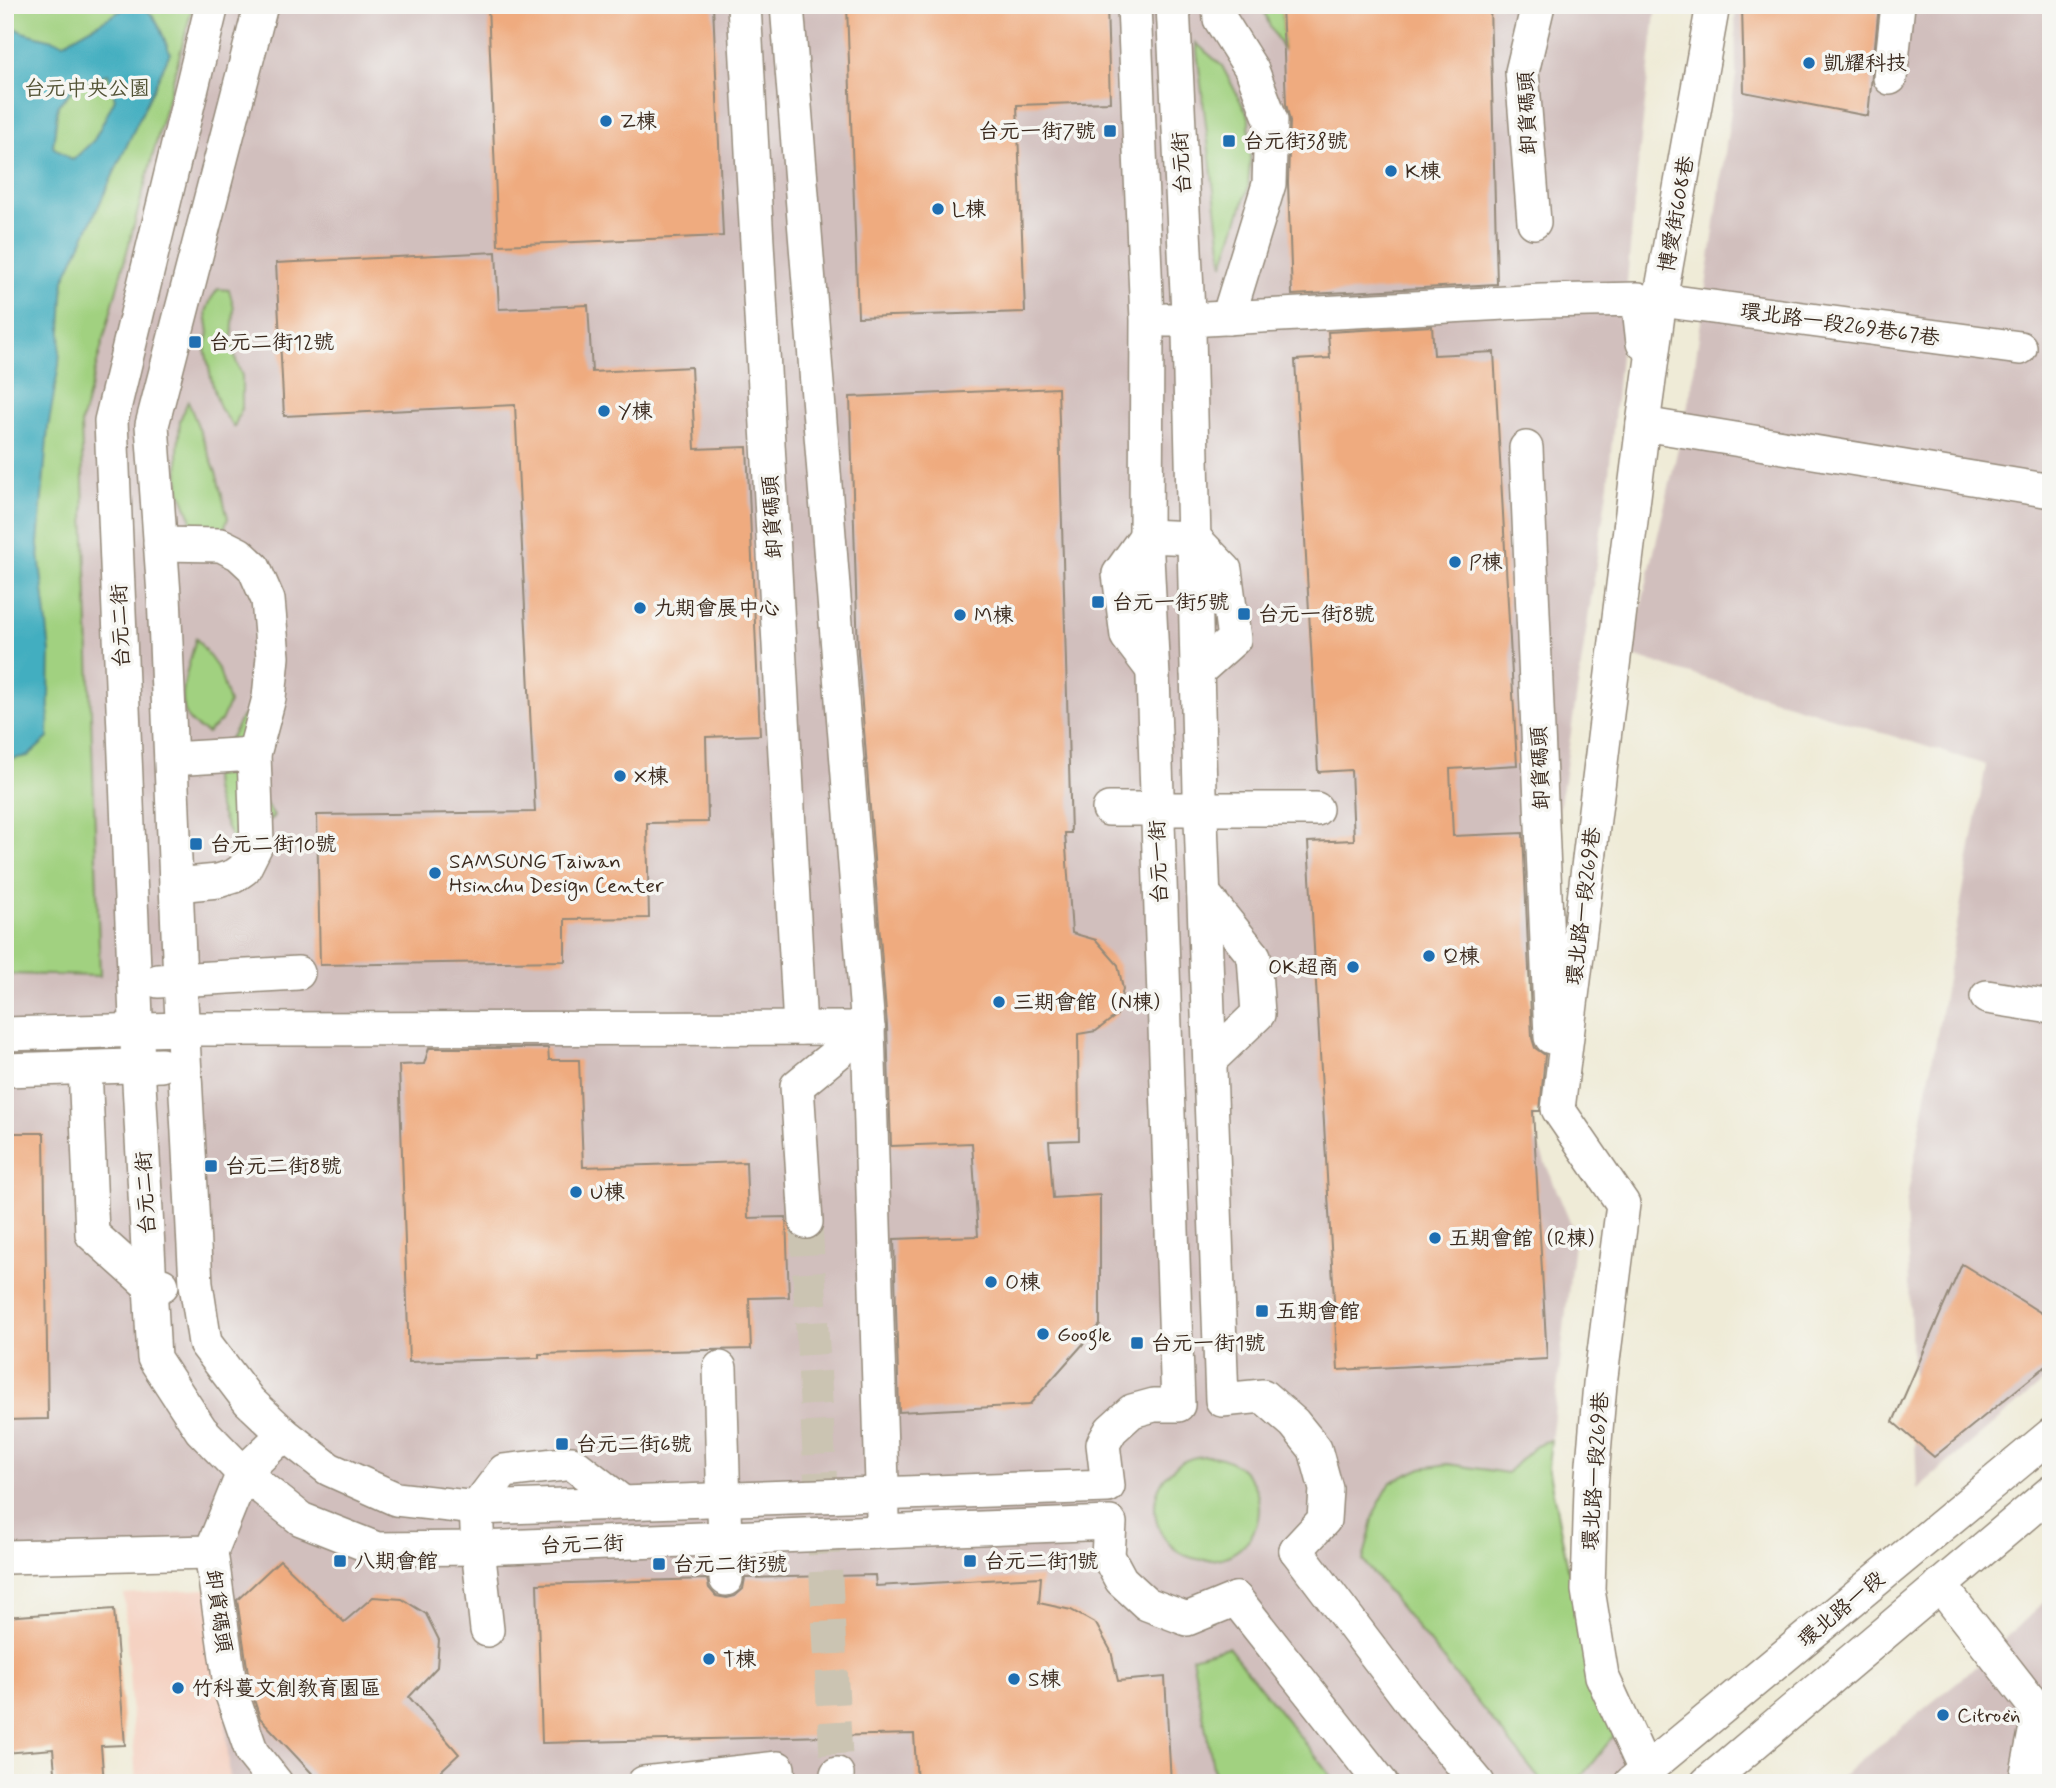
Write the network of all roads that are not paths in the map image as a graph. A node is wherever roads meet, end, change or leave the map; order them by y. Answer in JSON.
{"nodes":[{"id":1,"x":212,"y":5,"type":"edge"},
{"id":2,"x":261,"y":5,"type":"edge"},
{"id":3,"x":744,"y":5,"type":"edge"},
{"id":4,"x":787,"y":5,"type":"edge"},
{"id":5,"x":1134,"y":5,"type":"edge"},
{"id":6,"x":1173,"y":5,"type":"edge"},
{"id":7,"x":1219,"y":5,"type":"edge"},
{"id":8,"x":1538,"y":5,"type":"edge"},
{"id":9,"x":1713,"y":5,"type":"edge"},
{"id":10,"x":1898,"y":5,"type":"edge"},
{"id":11,"x":1890,"y":78,"type":"dead end"},
{"id":12,"x":1534,"y":222,"type":"dead end"},
{"id":13,"x":1660,"y":300,"type":"junction"},
{"id":14,"x":1228,"y":318,"type":"junction"},
{"id":15,"x":1147,"y":320,"type":"junction"},
{"id":16,"x":1188,"y":320,"type":"junction"},
{"id":17,"x":2020,"y":348,"type":"dead end"},
{"id":18,"x":1648,"y":387,"type":"junction"},
{"id":19,"x":1643,"y":424,"type":"junction"},
{"id":20,"x":1526,"y":449,"type":"dead end"},
{"id":21,"x":2051,"y":491,"type":"edge"},
{"id":22,"x":1146,"y":536,"type":"junction"},
{"id":23,"x":1194,"y":538,"type":"junction"},
{"id":24,"x":160,"y":544,"type":"junction"},
{"id":25,"x":254,"y":754,"type":"junction"},
{"id":26,"x":171,"y":759,"type":"junction"},
{"id":27,"x":1109,"y":808,"type":"dead end"},
{"id":28,"x":1316,"y":808,"type":"dead end"},
{"id":29,"x":1157,"y":809,"type":"junction"},
{"id":30,"x":1200,"y":809,"type":"junction"},
{"id":31,"x":176,"y":885,"type":"junction"},
{"id":32,"x":1204,"y":894,"type":"junction"},
{"id":33,"x":298,"y":972,"type":"dead end"},
{"id":34,"x":180,"y":980,"type":"junction"},
{"id":35,"x":135,"y":982,"type":"junction"},
{"id":36,"x":1987,"y":998,"type":"dead end"},
{"id":37,"x":2051,"y":1007,"type":"edge"},
{"id":38,"x":800,"y":1028,"type":"junction"},
{"id":39,"x":868,"y":1028,"type":"junction"},
{"id":40,"x":183,"y":1029,"type":"junction"},
{"id":41,"x":137,"y":1030,"type":"junction"},
{"id":42,"x":5,"y":1034,"type":"edge"},
{"id":43,"x":1210,"y":1060,"type":"junction"},
{"id":44,"x":184,"y":1064,"type":"junction"},
{"id":45,"x":138,"y":1065,"type":"junction"},
{"id":46,"x":85,"y":1067,"type":"junction"},
{"id":47,"x":5,"y":1070,"type":"edge"},
{"id":48,"x":1561,"y":1084,"type":"junction"},
{"id":49,"x":1169,"y":1151,"type":"junction"},
{"id":50,"x":1213,"y":1153,"type":"junction"},
{"id":51,"x":806,"y":1222,"type":"tunnel mouth"},
{"id":52,"x":196,"y":1284,"type":"junction"},
{"id":53,"x":149,"y":1285,"type":"junction"},
{"id":54,"x":720,"y":1368,"type":"dead end"},
{"id":55,"x":1222,"y":1400,"type":"junction"},
{"id":56,"x":1178,"y":1405,"type":"junction"},
{"id":57,"x":284,"y":1434,"type":"junction"},
{"id":58,"x":2051,"y":1435,"type":"edge"},
{"id":59,"x":243,"y":1473,"type":"junction"},
{"id":60,"x":1108,"y":1486,"type":"junction"},
{"id":61,"x":2051,"y":1492,"type":"edge"},
{"id":62,"x":882,"y":1494,"type":"junction"},
{"id":63,"x":722,"y":1499,"type":"junction"},
{"id":64,"x":476,"y":1508,"type":"junction"},
{"id":65,"x":1110,"y":1523,"type":"junction"},
{"id":66,"x":884,"y":1532,"type":"junction"},
{"id":67,"x":725,"y":1538,"type":"junction"},
{"id":68,"x":478,"y":1548,"type":"junction"},
{"id":69,"x":211,"y":1552,"type":"junction"},
{"id":70,"x":5,"y":1558,"type":"edge"},
{"id":71,"x":1268,"y":1576,"type":"junction"},
{"id":72,"x":726,"y":1578,"type":"dead end"},
{"id":73,"x":1940,"y":1585,"type":"junction"},
{"id":74,"x":487,"y":1630,"type":"dead end"},
{"id":75,"x":1374,"y":1774,"type":"edge"},
{"id":76,"x":1643,"y":1779,"type":"edge"},
{"id":77,"x":276,"y":1783,"type":"edge"},
{"id":78,"x":644,"y":1783,"type":"edge"},
{"id":79,"x":779,"y":1783,"type":"edge"},
{"id":80,"x":1478,"y":1783,"type":"edge"},
{"id":81,"x":1707,"y":1783,"type":"edge"},
{"id":82,"x":2025,"y":1783,"type":"edge"}],
"edges":[{"from":1,"to":35,"type":"street","name":"台元二街"},
{"from":2,"to":24,"type":"street","name":"台元二街"},
{"from":3,"to":38,"type":"street","name":"卸貨碼頭"},
{"from":4,"to":39,"type":"street"},
{"from":5,"to":15,"type":"street","name":"台元街"},
{"from":6,"to":16,"type":"street","name":"台元街"},
{"from":7,"to":14,"type":"street"},
{"from":8,"to":12,"type":"street","name":"卸貨碼頭"},
{"from":9,"to":13,"type":"street","name":"博愛街608巷"},
{"from":10,"to":11,"type":"street"},
{"from":13,"to":17,"type":"street","name":"環北路一段269巷67巷"},
{"from":13,"to":18,"type":"street","name":"博愛街608巷"},
{"from":14,"to":16,"type":"street"},
{"from":14,"to":18,"type":"street"},
{"from":15,"to":16,"type":"street"},
{"from":15,"to":22,"type":"street"},
{"from":16,"to":23,"type":"street"},
{"from":18,"to":19,"type":"street","name":"博愛街608巷"},
{"from":19,"to":21,"type":"street"},
{"from":19,"to":48,"type":"street","name":"環北路一段269巷"},
{"from":20,"to":48,"type":"street","name":"卸貨碼頭"},
{"from":22,"to":23,"type":"street"},
{"from":22,"to":29,"type":"street","name":"台元一街"},
{"from":23,"to":30,"type":"street"},
{"from":24,"to":25,"type":"street"},
{"from":24,"to":26,"type":"street","name":"台元二街"},
{"from":25,"to":26,"type":"street"},
{"from":25,"to":31,"type":"street"},
{"from":26,"to":31,"type":"street","name":"台元二街"},
{"from":27,"to":29,"type":"street"},
{"from":28,"to":30,"type":"street"},
{"from":29,"to":30,"type":"street"},
{"from":29,"to":49,"type":"street","name":"台元一街"},
{"from":30,"to":32,"type":"street"},
{"from":31,"to":34,"type":"street","name":"台元二街"},
{"from":32,"to":43,"type":"street"},
{"from":32,"to":43,"type":"street"},
{"from":33,"to":34,"type":"street"},
{"from":34,"to":35,"type":"street"},
{"from":34,"to":40,"type":"street","name":"台元二街"},
{"from":35,"to":41,"type":"street","name":"台元二街"},
{"from":36,"to":37,"type":"street"},
{"from":38,"to":39,"type":"street"},
{"from":38,"to":40,"type":"street"},
{"from":39,"to":51,"type":"street"},
{"from":39,"to":62,"type":"street"},
{"from":40,"to":41,"type":"street"},
{"from":40,"to":44,"type":"street","name":"台元二街"},
{"from":41,"to":42,"type":"street"},
{"from":41,"to":45,"type":"street","name":"台元二街"},
{"from":43,"to":50,"type":"street"},
{"from":44,"to":45,"type":"street"},
{"from":44,"to":52,"type":"street","name":"台元二街"},
{"from":45,"to":46,"type":"street"},
{"from":45,"to":53,"type":"street","name":"台元二街"},
{"from":46,"to":47,"type":"street"},
{"from":46,"to":53,"type":"street"},
{"from":48,"to":76,"type":"street","name":"環北路一段269巷"},
{"from":49,"to":50,"type":"street"},
{"from":49,"to":56,"type":"street","name":"台元一街"},
{"from":50,"to":55,"type":"street"},
{"from":52,"to":53,"type":"street"},
{"from":52,"to":57,"type":"street","name":"台元二街"},
{"from":53,"to":59,"type":"street","name":"台元二街"},
{"from":54,"to":63,"type":"street"},
{"from":55,"to":56,"type":"street"},
{"from":55,"to":71,"type":"street"},
{"from":56,"to":60,"type":"street"},
{"from":57,"to":59,"type":"street","name":"卸貨碼頭"},
{"from":57,"to":64,"type":"street","name":"台元二街"},
{"from":58,"to":76,"type":"street","name":"環北路一段"},
{"from":59,"to":68,"type":"street","name":"台元二街"},
{"from":59,"to":69,"type":"street","name":"卸貨碼頭"},
{"from":60,"to":62,"type":"street","name":"台元二街"},
{"from":60,"to":65,"type":"street"},
{"from":61,"to":73,"type":"street"},
{"from":62,"to":63,"type":"street","name":"台元二街"},
{"from":62,"to":66,"type":"street"},
{"from":63,"to":64,"type":"street","name":"台元二街"},
{"from":63,"to":67,"type":"street"},
{"from":64,"to":68,"type":"street"},
{"from":65,"to":66,"type":"street","name":"台元二街"},
{"from":65,"to":71,"type":"street"},
{"from":66,"to":67,"type":"street","name":"台元二街"},
{"from":67,"to":68,"type":"street","name":"台元二街"},
{"from":67,"to":72,"type":"street"},
{"from":68,"to":74,"type":"street"},
{"from":69,"to":70,"type":"street","name":"卸貨碼頭"},
{"from":69,"to":77,"type":"street","name":"卸貨碼頭"},
{"from":71,"to":75,"type":"street"},
{"from":71,"to":80,"type":"street"},
{"from":73,"to":81,"type":"street"},
{"from":73,"to":82,"type":"street"},
{"from":78,"to":79,"type":"street"}]}
